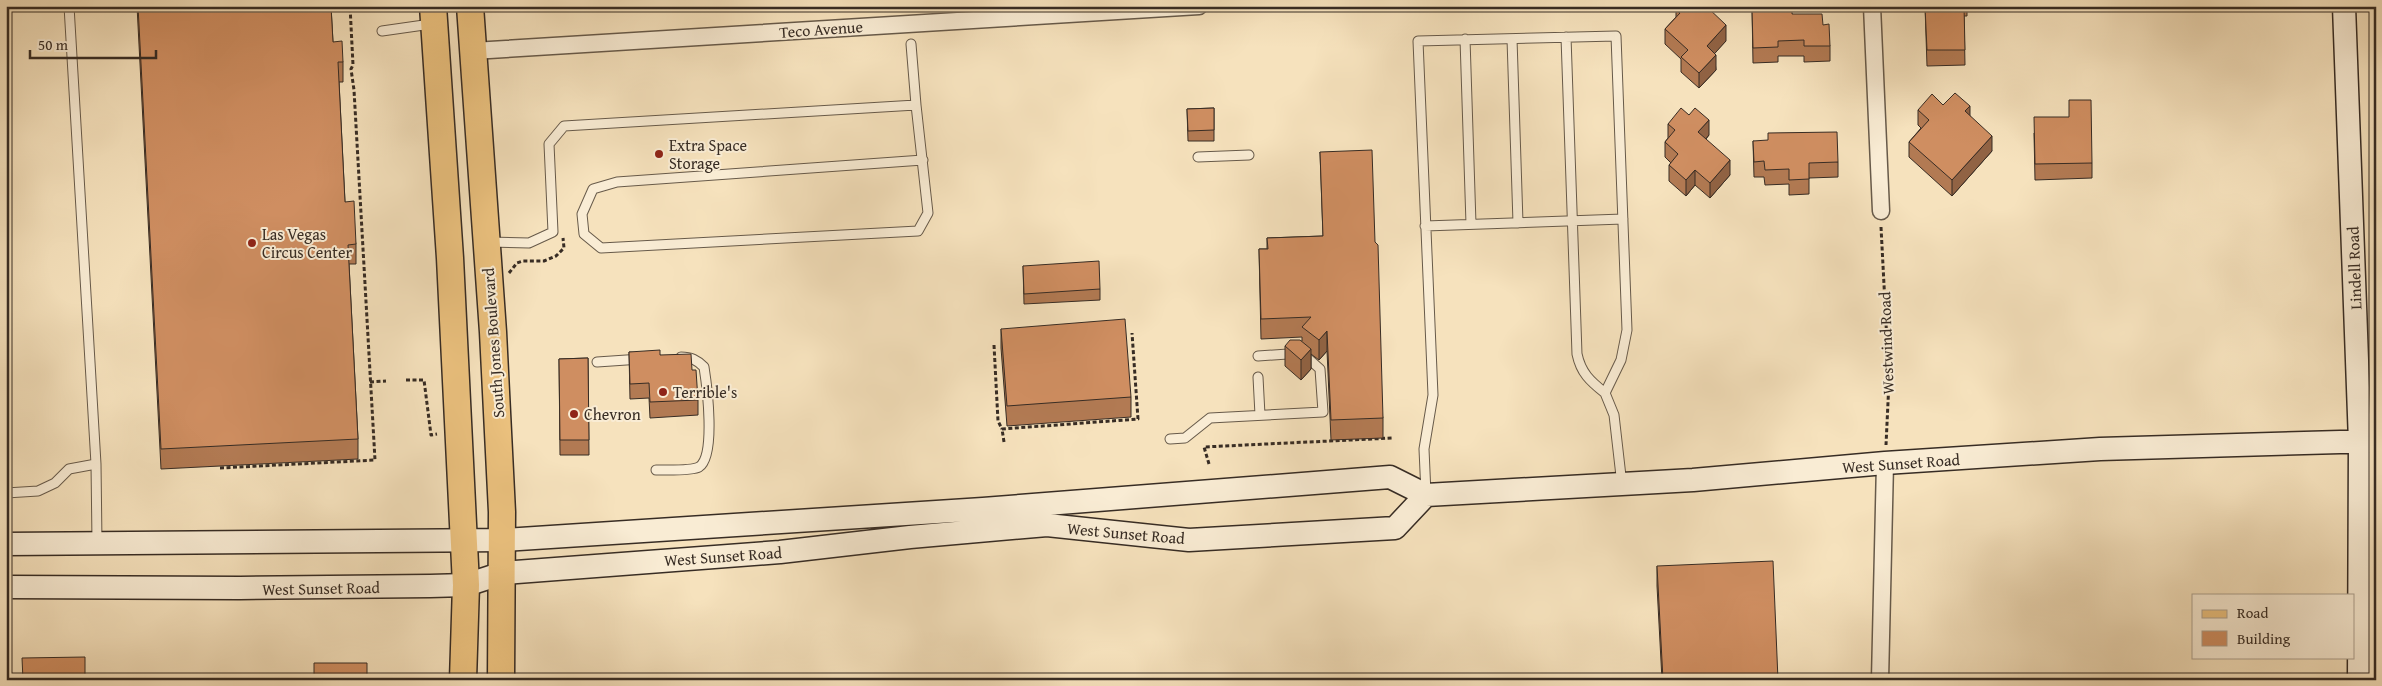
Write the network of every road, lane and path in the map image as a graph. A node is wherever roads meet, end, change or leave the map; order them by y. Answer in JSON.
{"nodes":[{"id":1,"x":69,"y":6,"type":"edge"},
{"id":2,"x":350,"y":6,"type":"edge"},
{"id":3,"x":470,"y":6,"type":"edge"},
{"id":4,"x":1199,"y":6,"type":"edge"},
{"id":5,"x":1872,"y":6,"type":"edge"},
{"id":6,"x":2344,"y":6,"type":"edge"},
{"id":7,"x":434,"y":15,"type":"edge"},
{"id":8,"x":382,"y":31,"type":"dead end"},
{"id":9,"x":1566,"y":37,"type":"junction"},
{"id":10,"x":1512,"y":38,"type":"junction"},
{"id":11,"x":1465,"y":39,"type":"junction"},
{"id":12,"x":910,"y":44,"type":"dead end"},
{"id":13,"x":473,"y":51,"type":"junction"},
{"id":14,"x":916,"y":105,"type":"junction"},
{"id":15,"x":1249,"y":155,"type":"dead end"},
{"id":16,"x":1198,"y":157,"type":"dead end"},
{"id":17,"x":923,"y":160,"type":"junction"},
{"id":18,"x":1880,"y":211,"type":"joint"},
{"id":19,"x":1623,"y":219,"type":"junction"},
{"id":20,"x":1572,"y":221,"type":"junction"},
{"id":21,"x":1518,"y":223,"type":"junction"},
{"id":22,"x":1471,"y":224,"type":"junction"},
{"id":23,"x":1425,"y":226,"type":"junction"},
{"id":24,"x":486,"y":242,"type":"junction"},
{"id":25,"x":1132,"y":333,"type":"dead end"},
{"id":26,"x":994,"y":345,"type":"dead end"},
{"id":27,"x":1258,"y":356,"type":"dead end"},
{"id":28,"x":670,"y":357,"type":"edge"},
{"id":29,"x":652,"y":358,"type":"edge"},
{"id":30,"x":597,"y":362,"type":"dead end"},
{"id":31,"x":1258,"y":377,"type":"dead end"},
{"id":32,"x":406,"y":380,"type":"dead end"},
{"id":33,"x":386,"y":381,"type":"dead end"},
{"id":34,"x":370,"y":382,"type":"junction"},
{"id":35,"x":1605,"y":393,"type":"junction"},
{"id":36,"x":1260,"y":415,"type":"junction"},
{"id":37,"x":1002,"y":429,"type":"junction"},
{"id":38,"x":437,"y":434,"type":"dead end"},
{"id":39,"x":1392,"y":438,"type":"dead end"},
{"id":40,"x":1170,"y":439,"type":"dead end"},
{"id":41,"x":1004,"y":442,"type":"dead end"},
{"id":42,"x":2368,"y":442,"type":"edge"},
{"id":43,"x":96,"y":464,"type":"junction"},
{"id":44,"x":1209,"y":464,"type":"dead end"},
{"id":45,"x":1885,"y":464,"type":"junction"},
{"id":46,"x":220,"y":468,"type":"dead end"},
{"id":47,"x":656,"y":470,"type":"dead end"},
{"id":48,"x":1622,"y":485,"type":"junction"},
{"id":49,"x":6,"y":493,"type":"edge"},
{"id":50,"x":1426,"y":495,"type":"junction"},
{"id":51,"x":503,"y":540,"type":"junction"},
{"id":52,"x":464,"y":541,"type":"junction"},
{"id":53,"x":97,"y":542,"type":"junction"},
{"id":54,"x":6,"y":544,"type":"edge"},
{"id":55,"x":503,"y":573,"type":"junction"},
{"id":56,"x":466,"y":585,"type":"junction"},
{"id":57,"x":6,"y":587,"type":"edge"},
{"id":58,"x":2367,"y":648,"type":"edge"},
{"id":59,"x":463,"y":680,"type":"edge"},
{"id":60,"x":501,"y":680,"type":"edge"},
{"id":61,"x":1880,"y":680,"type":"edge"},
{"id":62,"x":2359,"y":680,"type":"edge"}],
"edges":[{"from":1,"to":43,"type":"lane"},
{"from":2,"to":34,"type":"path"},
{"from":3,"to":13,"type":"main road","name":"South Jones Boulevard"},
{"from":4,"to":13,"type":"street","name":"Teco Avenue"},
{"from":5,"to":18,"type":"street"},
{"from":6,"to":42,"type":"main road","name":"Lindell Road"},
{"from":7,"to":8,"type":"lane"},
{"from":7,"to":52,"type":"main road"},
{"from":9,"to":10,"type":"lane"},
{"from":9,"to":19,"type":"lane"},
{"from":9,"to":20,"type":"lane"},
{"from":10,"to":11,"type":"lane"},
{"from":10,"to":21,"type":"lane"},
{"from":11,"to":22,"type":"lane"},
{"from":11,"to":23,"type":"lane"},
{"from":12,"to":14,"type":"lane"},
{"from":13,"to":24,"type":"main road","name":"South Jones Boulevard"},
{"from":14,"to":17,"type":"lane"},
{"from":14,"to":24,"type":"lane"},
{"from":15,"to":16,"type":"lane"},
{"from":17,"to":17,"type":"lane"},
{"from":18,"to":45,"type":"path","name":"Westwind Road"},
{"from":19,"to":20,"type":"lane"},
{"from":19,"to":35,"type":"lane"},
{"from":20,"to":21,"type":"lane"},
{"from":20,"to":35,"type":"lane"},
{"from":21,"to":22,"type":"lane"},
{"from":22,"to":23,"type":"lane"},
{"from":23,"to":50,"type":"lane"},
{"from":24,"to":51,"type":"main road","name":"South Jones Boulevard"},
{"from":25,"to":37,"type":"path"},
{"from":26,"to":37,"type":"path"},
{"from":27,"to":36,"type":"lane"},
{"from":28,"to":47,"type":"lane"},
{"from":29,"to":30,"type":"lane"},
{"from":31,"to":36,"type":"lane"},
{"from":32,"to":38,"type":"path"},
{"from":33,"to":34,"type":"path"},
{"from":34,"to":46,"type":"path"},
{"from":35,"to":48,"type":"lane"},
{"from":36,"to":40,"type":"lane"},
{"from":37,"to":41,"type":"path"},
{"from":39,"to":44,"type":"path"},
{"from":42,"to":45,"type":"main road","name":"West Sunset Road"},
{"from":42,"to":58,"type":"main road","name":"Lindell Road"},
{"from":43,"to":49,"type":"lane"},
{"from":43,"to":53,"type":"lane"},
{"from":45,"to":48,"type":"main road","name":"West Sunset Road"},
{"from":45,"to":61,"type":"street"},
{"from":48,"to":50,"type":"main road","name":"West Sunset Road"},
{"from":50,"to":51,"type":"main road","name":"West Sunset Road"},
{"from":50,"to":55,"type":"main road","name":"West Sunset Road"},
{"from":51,"to":52,"type":"main road","name":"West Sunset Road"},
{"from":51,"to":55,"type":"main road","name":"South Jones Boulevard"},
{"from":52,"to":53,"type":"main road","name":"West Sunset Road"},
{"from":52,"to":56,"type":"main road"},
{"from":53,"to":54,"type":"main road","name":"West Sunset Road"},
{"from":55,"to":56,"type":"main road","name":"West Sunset Road"},
{"from":55,"to":60,"type":"main road","name":"South Jones Boulevard"},
{"from":56,"to":57,"type":"main road","name":"West Sunset Road"},
{"from":56,"to":59,"type":"main road"},
{"from":58,"to":62,"type":"main road","name":"Lindell Road"}]}
